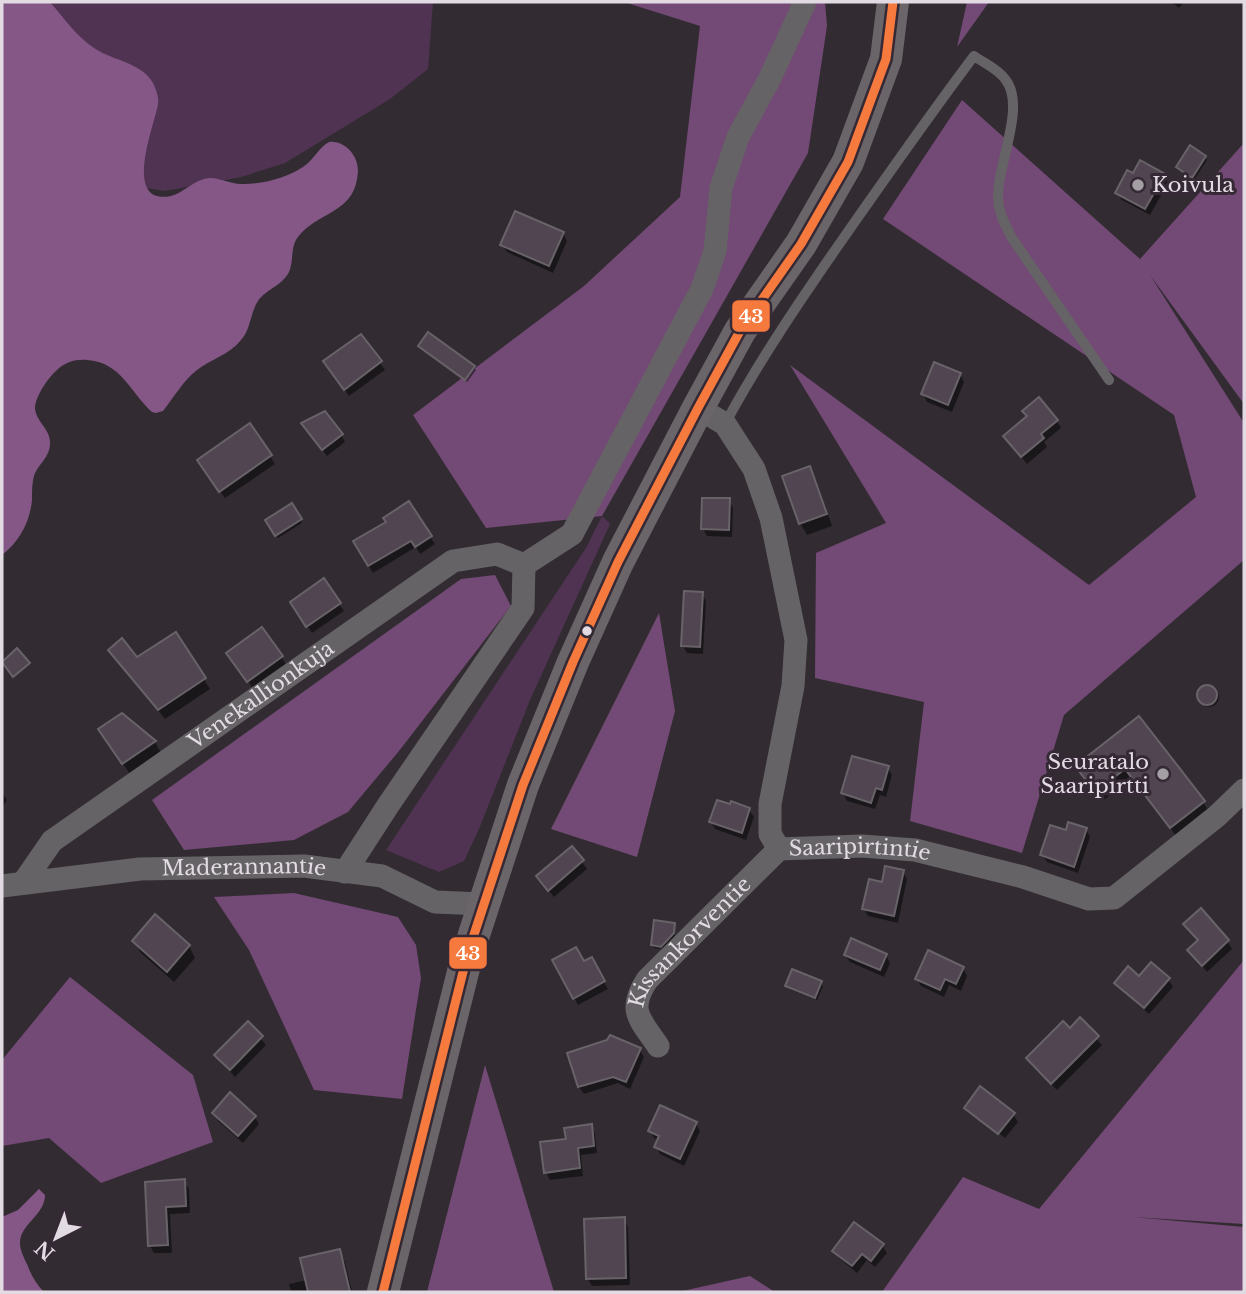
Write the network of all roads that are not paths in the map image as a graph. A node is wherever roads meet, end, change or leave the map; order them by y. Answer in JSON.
{"nodes":[{"id":1,"x":805,"y":2,"type":"edge"},
{"id":2,"x":893,"y":2,"type":"edge"},
{"id":3,"x":1109,"y":380,"type":"dead end"},
{"id":4,"x":698,"y":408,"type":"junction"},
{"id":5,"x":726,"y":425,"type":"junction"},
{"id":6,"x":524,"y":565,"type":"junction"},
{"id":7,"x":1244,"y":790,"type":"edge"},
{"id":8,"x":779,"y":849,"type":"junction"},
{"id":9,"x":345,"y":872,"type":"junction"},
{"id":10,"x":12,"y":884,"type":"edge"},
{"id":11,"x":483,"y":904,"type":"junction"},
{"id":12,"x":659,"y":1046,"type":"dead end"},
{"id":13,"x":383,"y":1292,"type":"edge"}],
"edges":[{"from":1,"to":6,"type":"street"},
{"from":2,"to":4,"type":"main road"},
{"from":3,"to":5,"type":"lane"},
{"from":4,"to":5,"type":"street","name":"Saaripirtintie"},
{"from":4,"to":11,"type":"main road"},
{"from":5,"to":8,"type":"street","name":"Saaripirtintie"},
{"from":6,"to":9,"type":"street"},
{"from":6,"to":10,"type":"street","name":"Venekallionkuja"},
{"from":7,"to":8,"type":"street","name":"Saaripirtintie"},
{"from":8,"to":12,"type":"street","name":"Kissankorventie"},
{"from":9,"to":10,"type":"street","name":"Maderannantie"},
{"from":9,"to":11,"type":"street","name":"Maderannantie"},
{"from":11,"to":13,"type":"main road"}]}
